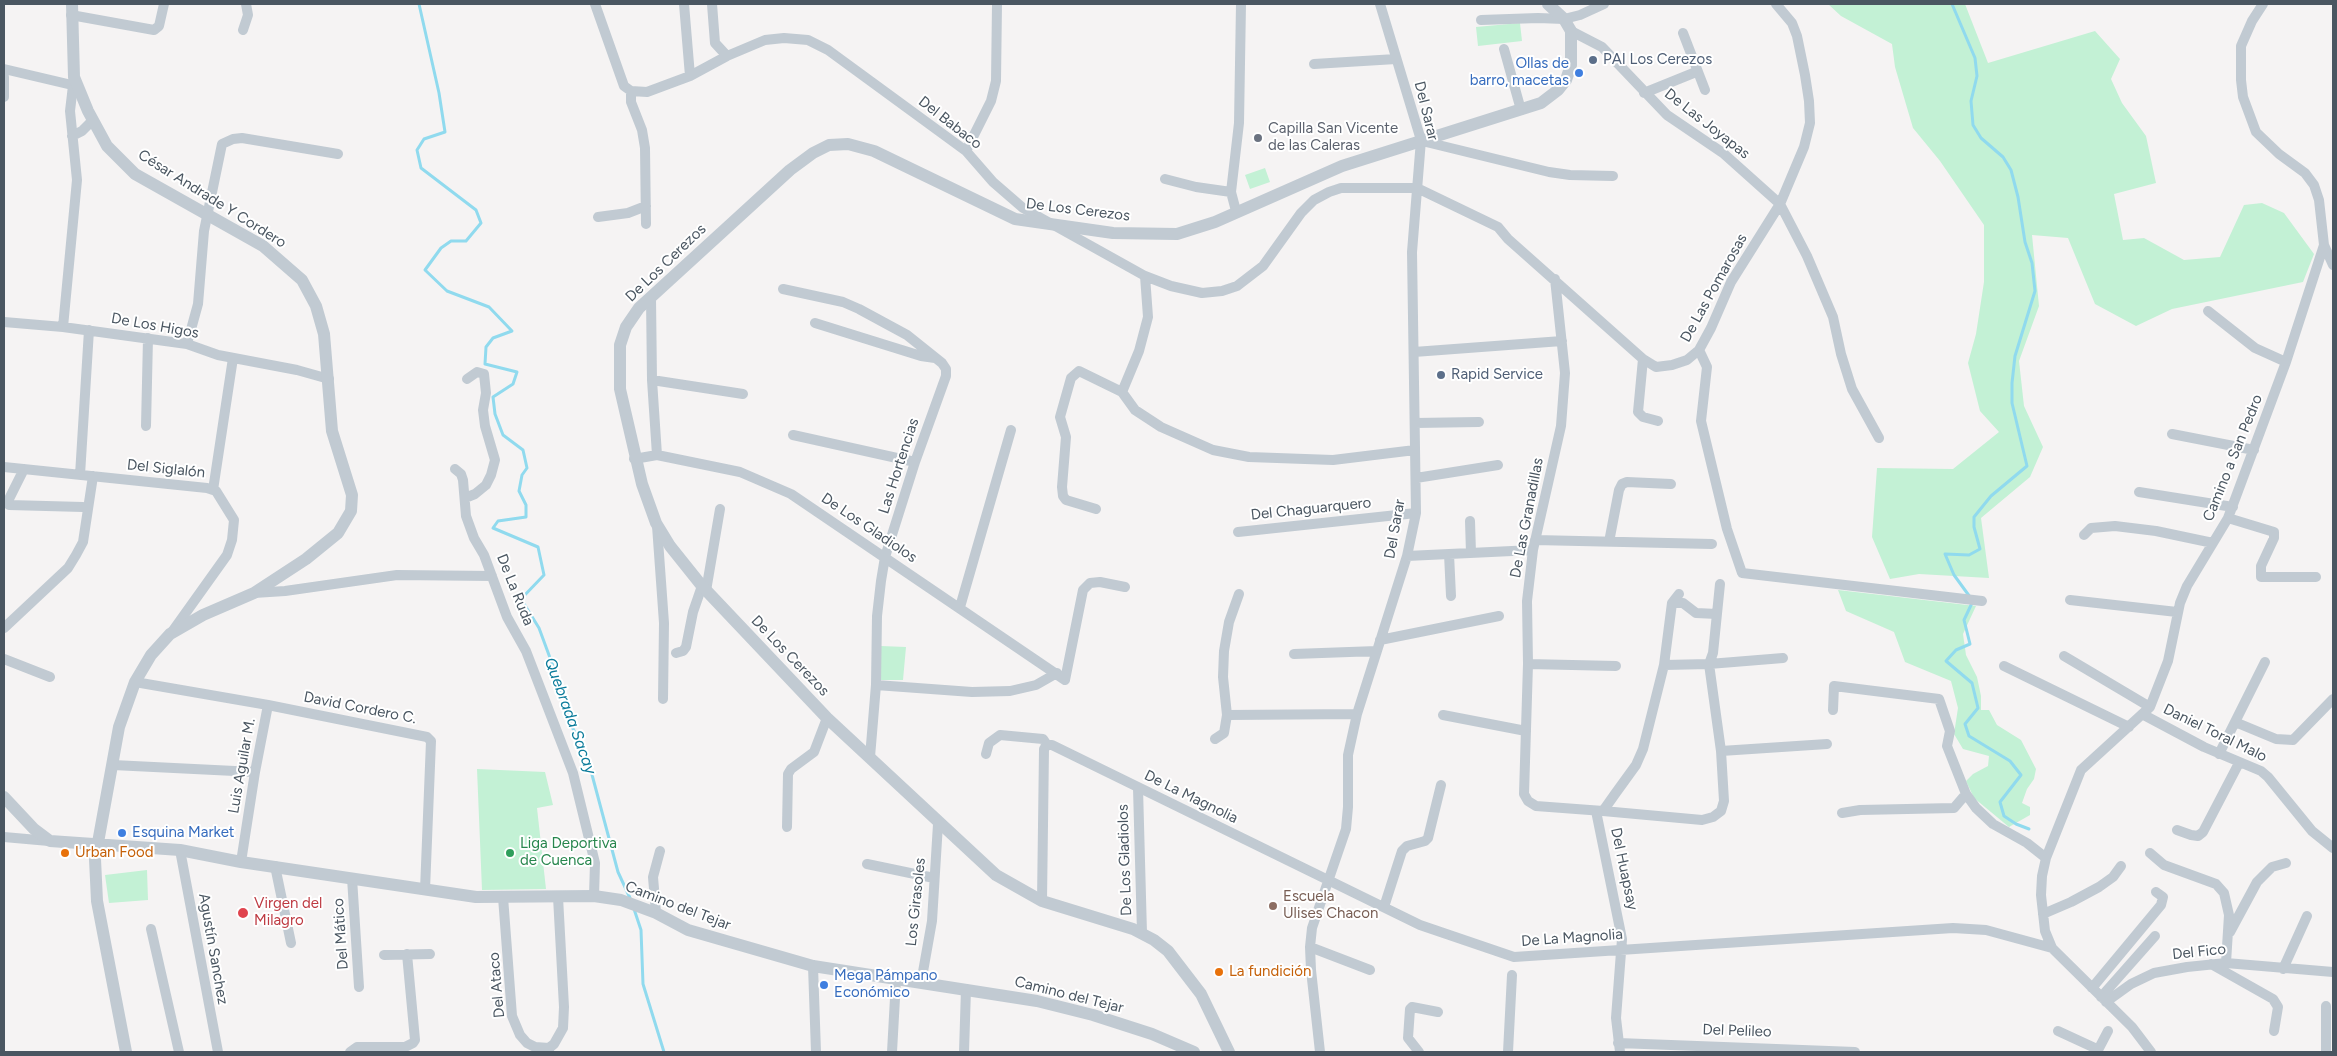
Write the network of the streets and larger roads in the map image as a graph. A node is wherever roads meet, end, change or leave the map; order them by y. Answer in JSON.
{"nodes":[{"id":1,"x":164,"y":4,"type":"edge"},
{"id":2,"x":246,"y":4,"type":"edge"},
{"id":3,"x":595,"y":4,"type":"edge"},
{"id":4,"x":684,"y":4,"type":"edge"},
{"id":5,"x":712,"y":4,"type":"edge"},
{"id":6,"x":997,"y":4,"type":"edge"},
{"id":7,"x":1241,"y":4,"type":"edge"},
{"id":8,"x":1380,"y":4,"type":"edge"},
{"id":9,"x":1548,"y":4,"type":"edge"},
{"id":10,"x":1604,"y":4,"type":"edge"},
{"id":11,"x":1776,"y":4,"type":"edge"},
{"id":12,"x":2263,"y":4,"type":"edge"},
{"id":13,"x":72,"y":9,"type":"edge"},
{"id":14,"x":1564,"y":19,"type":"junction"},
{"id":15,"x":1481,"y":20,"type":"dead end"},
{"id":16,"x":243,"y":30,"type":"dead end"},
{"id":17,"x":1571,"y":31,"type":"junction"},
{"id":18,"x":1683,"y":33,"type":"dead end"},
{"id":19,"x":1504,"y":49,"type":"dead end"},
{"id":20,"x":727,"y":56,"type":"junction"},
{"id":21,"x":1396,"y":59,"type":"junction"},
{"id":22,"x":1314,"y":64,"type":"dead end"},
{"id":23,"x":4,"y":68,"type":"edge"},
{"id":24,"x":1696,"y":72,"type":"junction"},
{"id":25,"x":4,"y":76,"type":"edge"},
{"id":26,"x":690,"y":76,"type":"junction"},
{"id":27,"x":73,"y":81,"type":"junction"},
{"id":28,"x":1705,"y":90,"type":"dead end"},
{"id":29,"x":631,"y":91,"type":"junction"},
{"id":30,"x":1644,"y":93,"type":"junction"},
{"id":31,"x":4,"y":97,"type":"edge"},
{"id":32,"x":1521,"y":110,"type":"junction"},
{"id":33,"x":93,"y":120,"type":"junction"},
{"id":34,"x":72,"y":136,"type":"junction"},
{"id":35,"x":1421,"y":140,"type":"junction"},
{"id":36,"x":966,"y":151,"type":"junction"},
{"id":37,"x":338,"y":154,"type":"dead end"},
{"id":38,"x":1613,"y":176,"type":"dead end"},
{"id":39,"x":1165,"y":179,"type":"dead end"},
{"id":40,"x":1417,"y":188,"type":"junction"},
{"id":41,"x":1231,"y":192,"type":"junction"},
{"id":42,"x":1780,"y":204,"type":"junction"},
{"id":43,"x":646,"y":206,"type":"junction"},
{"id":44,"x":1236,"y":211,"type":"junction"},
{"id":45,"x":207,"y":216,"type":"junction"},
{"id":46,"x":598,"y":217,"type":"dead end"},
{"id":47,"x":646,"y":224,"type":"dead end"},
{"id":48,"x":1048,"y":224,"type":"junction"},
{"id":49,"x":2324,"y":246,"type":"junction"},
{"id":50,"x":2333,"y":265,"type":"edge"},
{"id":51,"x":1145,"y":276,"type":"junction"},
{"id":52,"x":1555,"y":279,"type":"junction"},
{"id":53,"x":783,"y":289,"type":"dead end"},
{"id":54,"x":651,"y":298,"type":"junction"},
{"id":55,"x":2208,"y":310,"type":"dead end"},
{"id":56,"x":4,"y":322,"type":"edge"},
{"id":57,"x":815,"y":323,"type":"dead end"},
{"id":58,"x":63,"y":327,"type":"junction"},
{"id":59,"x":89,"y":330,"type":"junction"},
{"id":60,"x":148,"y":338,"type":"junction"},
{"id":61,"x":1562,"y":341,"type":"junction"},
{"id":62,"x":187,"y":344,"type":"junction"},
{"id":63,"x":1699,"y":350,"type":"junction"},
{"id":64,"x":1414,"y":352,"type":"junction"},
{"id":65,"x":233,"y":358,"type":"junction"},
{"id":66,"x":936,"y":358,"type":"junction"},
{"id":67,"x":1643,"y":358,"type":"junction"},
{"id":68,"x":2286,"y":362,"type":"junction"},
{"id":69,"x":328,"y":379,"type":"junction"},
{"id":70,"x":467,"y":379,"type":"dead end"},
{"id":71,"x":652,"y":380,"type":"junction"},
{"id":72,"x":1122,"y":392,"type":"junction"},
{"id":73,"x":743,"y":394,"type":"dead end"},
{"id":74,"x":1658,"y":421,"type":"dead end"},
{"id":75,"x":1479,"y":422,"type":"dead end"},
{"id":76,"x":1415,"y":424,"type":"junction"},
{"id":77,"x":146,"y":426,"type":"dead end"},
{"id":78,"x":1011,"y":430,"type":"dead end"},
{"id":79,"x":2172,"y":434,"type":"dead end"},
{"id":80,"x":793,"y":435,"type":"dead end"},
{"id":81,"x":1880,"y":438,"type":"dead end"},
{"id":82,"x":1415,"y":450,"type":"junction"},
{"id":83,"x":2254,"y":450,"type":"junction"},
{"id":84,"x":657,"y":456,"type":"junction"},
{"id":85,"x":634,"y":459,"type":"junction"},
{"id":86,"x":915,"y":462,"type":"junction"},
{"id":87,"x":1498,"y":465,"type":"dead end"},
{"id":88,"x":4,"y":467,"type":"edge"},
{"id":89,"x":24,"y":469,"type":"junction"},
{"id":90,"x":454,"y":469,"type":"dead end"},
{"id":91,"x":80,"y":475,"type":"junction"},
{"id":92,"x":94,"y":476,"type":"junction"},
{"id":93,"x":1416,"y":478,"type":"junction"},
{"id":94,"x":1671,"y":484,"type":"dead end"},
{"id":95,"x":213,"y":490,"type":"junction"},
{"id":96,"x":2139,"y":492,"type":"dead end"},
{"id":97,"x":465,"y":498,"type":"junction"},
{"id":98,"x":83,"y":507,"type":"dead end"},
{"id":99,"x":2232,"y":507,"type":"junction"},
{"id":100,"x":720,"y":509,"type":"dead end"},
{"id":101,"x":1096,"y":509,"type":"dead end"},
{"id":102,"x":1416,"y":513,"type":"junction"},
{"id":103,"x":2228,"y":518,"type":"junction"},
{"id":104,"x":1470,"y":521,"type":"dead end"},
{"id":105,"x":656,"y":523,"type":"junction"},
{"id":106,"x":1238,"y":532,"type":"dead end"},
{"id":107,"x":2084,"y":535,"type":"dead end"},
{"id":108,"x":1535,"y":540,"type":"junction"},
{"id":109,"x":1609,"y":542,"type":"junction"},
{"id":110,"x":2213,"y":543,"type":"junction"},
{"id":111,"x":1712,"y":544,"type":"dead end"},
{"id":112,"x":1533,"y":550,"type":"junction"},
{"id":113,"x":1471,"y":553,"type":"junction"},
{"id":114,"x":1449,"y":554,"type":"junction"},
{"id":115,"x":1407,"y":556,"type":"junction"},
{"id":116,"x":886,"y":557,"type":"junction"},
{"id":117,"x":492,"y":576,"type":"junction"},
{"id":118,"x":2316,"y":577,"type":"dead end"},
{"id":119,"x":1720,"y":584,"type":"dead end"},
{"id":120,"x":1125,"y":587,"type":"dead end"},
{"id":121,"x":704,"y":588,"type":"junction"},
{"id":122,"x":254,"y":593,"type":"junction"},
{"id":123,"x":1239,"y":594,"type":"dead end"},
{"id":124,"x":1679,"y":594,"type":"dead end"},
{"id":125,"x":1451,"y":596,"type":"dead end"},
{"id":126,"x":2070,"y":600,"type":"dead end"},
{"id":127,"x":1982,"y":601,"type":"dead end"},
{"id":128,"x":1672,"y":603,"type":"junction"},
{"id":129,"x":960,"y":607,"type":"junction"},
{"id":130,"x":2177,"y":612,"type":"junction"},
{"id":131,"x":1717,"y":614,"type":"junction"},
{"id":132,"x":1499,"y":616,"type":"dead end"},
{"id":133,"x":4,"y":628,"type":"edge"},
{"id":134,"x":170,"y":634,"type":"junction"},
{"id":135,"x":1380,"y":640,"type":"junction"},
{"id":136,"x":1377,"y":652,"type":"junction"},
{"id":137,"x":676,"y":653,"type":"dead end"},
{"id":138,"x":1294,"y":654,"type":"dead end"},
{"id":139,"x":2064,"y":656,"type":"dead end"},
{"id":140,"x":1783,"y":658,"type":"dead end"},
{"id":141,"x":4,"y":659,"type":"edge"},
{"id":142,"x":2265,"y":662,"type":"dead end"},
{"id":143,"x":1528,"y":664,"type":"junction"},
{"id":144,"x":1709,"y":664,"type":"junction"},
{"id":145,"x":1664,"y":665,"type":"junction"},
{"id":146,"x":1616,"y":666,"type":"dead end"},
{"id":147,"x":2004,"y":666,"type":"dead end"},
{"id":148,"x":1061,"y":676,"type":"junction"},
{"id":149,"x":50,"y":677,"type":"dead end"},
{"id":150,"x":135,"y":682,"type":"junction"},
{"id":151,"x":876,"y":685,"type":"junction"},
{"id":152,"x":663,"y":698,"type":"dead end"},
{"id":153,"x":2333,"y":699,"type":"edge"},
{"id":154,"x":268,"y":705,"type":"junction"},
{"id":155,"x":1834,"y":710,"type":"dead end"},
{"id":156,"x":2146,"y":711,"type":"junction"},
{"id":157,"x":1227,"y":714,"type":"junction"},
{"id":158,"x":1357,"y":714,"type":"junction"},
{"id":159,"x":1443,"y":715,"type":"dead end"},
{"id":160,"x":827,"y":718,"type":"junction"},
{"id":161,"x":2235,"y":722,"type":"junction"},
{"id":162,"x":2129,"y":727,"type":"junction"},
{"id":163,"x":1526,"y":731,"type":"junction"},
{"id":164,"x":1215,"y":738,"type":"dead end"},
{"id":165,"x":1828,"y":744,"type":"dead end"},
{"id":166,"x":1047,"y":745,"type":"junction"},
{"id":167,"x":1722,"y":751,"type":"junction"},
{"id":168,"x":986,"y":754,"type":"dead end"},
{"id":169,"x":2219,"y":754,"type":"junction"},
{"id":170,"x":870,"y":758,"type":"junction"},
{"id":171,"x":2239,"y":763,"type":"junction"},
{"id":172,"x":113,"y":766,"type":"junction"},
{"id":173,"x":255,"y":772,"type":"junction"},
{"id":174,"x":1440,"y":785,"type":"dead end"},
{"id":175,"x":1138,"y":788,"type":"junction"},
{"id":176,"x":1966,"y":794,"type":"junction"},
{"id":177,"x":4,"y":797,"type":"edge"},
{"id":178,"x":1600,"y":811,"type":"junction"},
{"id":179,"x":1842,"y":813,"type":"dead end"},
{"id":180,"x":938,"y":824,"type":"junction"},
{"id":181,"x":787,"y":827,"type":"dead end"},
{"id":182,"x":2177,"y":830,"type":"dead end"},
{"id":183,"x":4,"y":837,"type":"edge"},
{"id":184,"x":50,"y":841,"type":"junction"},
{"id":185,"x":98,"y":843,"type":"junction"},
{"id":186,"x":2333,"y":848,"type":"edge"},
{"id":187,"x":180,"y":850,"type":"junction"},
{"id":188,"x":660,"y":851,"type":"dead end"},
{"id":189,"x":2150,"y":853,"type":"dead end"},
{"id":190,"x":2046,"y":858,"type":"junction"},
{"id":191,"x":241,"y":862,"type":"junction"},
{"id":192,"x":2286,"y":863,"type":"dead end"},
{"id":193,"x":867,"y":864,"type":"dead end"},
{"id":194,"x":275,"y":866,"type":"junction"},
{"id":195,"x":2121,"y":866,"type":"dead end"},
{"id":196,"x":352,"y":878,"type":"junction"},
{"id":197,"x":934,"y":878,"type":"junction"},
{"id":198,"x":1327,"y":880,"type":"junction"},
{"id":199,"x":425,"y":890,"type":"junction"},
{"id":200,"x":2156,"y":892,"type":"dead end"},
{"id":201,"x":594,"y":896,"type":"junction"},
{"id":202,"x":503,"y":897,"type":"junction"},
{"id":203,"x":558,"y":897,"type":"junction"},
{"id":204,"x":1042,"y":901,"type":"junction"},
{"id":205,"x":1384,"y":907,"type":"junction"},
{"id":206,"x":652,"y":912,"type":"junction"},
{"id":207,"x":2042,"y":914,"type":"junction"},
{"id":208,"x":2307,"y":916,"type":"dead end"},
{"id":209,"x":151,"y":929,"type":"dead end"},
{"id":210,"x":1142,"y":932,"type":"junction"},
{"id":211,"x":2155,"y":936,"type":"dead end"},
{"id":212,"x":2228,"y":938,"type":"junction"},
{"id":213,"x":291,"y":943,"type":"dead end"},
{"id":214,"x":1310,"y":947,"type":"junction"},
{"id":215,"x":2052,"y":948,"type":"junction"},
{"id":216,"x":1622,"y":950,"type":"junction"},
{"id":217,"x":407,"y":954,"type":"junction"},
{"id":218,"x":430,"y":954,"type":"dead end"},
{"id":219,"x":384,"y":955,"type":"dead end"},
{"id":220,"x":2226,"y":963,"type":"junction"},
{"id":221,"x":2211,"y":964,"type":"junction"},
{"id":222,"x":813,"y":966,"type":"junction"},
{"id":223,"x":2283,"y":969,"type":"junction"},
{"id":224,"x":1370,"y":970,"type":"dead end"},
{"id":225,"x":2333,"y":972,"type":"edge"},
{"id":226,"x":1512,"y":976,"type":"dead end"},
{"id":227,"x":896,"y":980,"type":"junction"},
{"id":228,"x":921,"y":983,"type":"junction"},
{"id":229,"x":359,"y":987,"type":"dead end"},
{"id":230,"x":2092,"y":988,"type":"junction"},
{"id":231,"x":966,"y":989,"type":"junction"},
{"id":232,"x":2103,"y":999,"type":"junction"},
{"id":233,"x":2326,"y":1006,"type":"dead end"},
{"id":234,"x":1438,"y":1012,"type":"dead end"},
{"id":235,"x":2108,"y":1030,"type":"dead end"},
{"id":236,"x":2058,"y":1031,"type":"dead end"},
{"id":237,"x":2274,"y":1031,"type":"dead end"},
{"id":238,"x":1619,"y":1047,"type":"edge"},
{"id":239,"x":549,"y":1050,"type":"edge"},
{"id":240,"x":1777,"y":1050,"type":"edge"},
{"id":241,"x":2097,"y":1051,"type":"edge"},
{"id":242,"x":126,"y":1052,"type":"edge"},
{"id":243,"x":179,"y":1052,"type":"edge"},
{"id":244,"x":218,"y":1052,"type":"edge"},
{"id":245,"x":350,"y":1052,"type":"edge"},
{"id":246,"x":816,"y":1052,"type":"edge"},
{"id":247,"x":892,"y":1052,"type":"edge"},
{"id":248,"x":964,"y":1052,"type":"edge"},
{"id":249,"x":1194,"y":1052,"type":"edge"},
{"id":250,"x":1228,"y":1052,"type":"edge"},
{"id":251,"x":1320,"y":1052,"type":"edge"},
{"id":252,"x":1419,"y":1052,"type":"edge"},
{"id":253,"x":1508,"y":1052,"type":"edge"},
{"id":254,"x":1855,"y":1052,"type":"edge"},
{"id":255,"x":2151,"y":1052,"type":"edge"},
{"id":256,"x":2326,"y":1052,"type":"edge"}],
"edges":[{"from":1,"to":13,"type":"street"},
{"from":2,"to":16,"type":"street"},
{"from":3,"to":29,"type":"street"},
{"from":4,"to":26,"type":"street"},
{"from":5,"to":20,"type":"street"},
{"from":6,"to":36,"type":"street"},
{"from":7,"to":41,"type":"street"},
{"from":8,"to":21,"type":"street","name":"Del Sarar"},
{"from":9,"to":14,"type":"street"},
{"from":10,"to":14,"type":"street"},
{"from":11,"to":42,"type":"street","name":"De Las Pomarosas"},
{"from":12,"to":49,"type":"street","name":"Camino a San Pedro"},
{"from":13,"to":27,"type":"street","name":"César Andrade Y Cordero"},
{"from":14,"to":15,"type":"street"},
{"from":14,"to":17,"type":"street"},
{"from":17,"to":30,"type":"street","name":"De Las Joyapas"},
{"from":17,"to":32,"type":"street","name":"De Los Cerezos"},
{"from":18,"to":24,"type":"street"},
{"from":19,"to":32,"type":"street"},
{"from":20,"to":26,"type":"street","name":"Del Babaco"},
{"from":20,"to":36,"type":"street","name":"Del Babaco"},
{"from":21,"to":22,"type":"street"},
{"from":21,"to":35,"type":"street","name":"Del Sarar"},
{"from":23,"to":27,"type":"street"},
{"from":24,"to":28,"type":"street"},
{"from":24,"to":30,"type":"street"},
{"from":25,"to":31,"type":"street"},
{"from":26,"to":29,"type":"street","name":"Del Babaco"},
{"from":27,"to":33,"type":"street","name":"César Andrade Y Cordero"},
{"from":27,"to":34,"type":"street"},
{"from":29,"to":43,"type":"street"},
{"from":30,"to":42,"type":"street","name":"De Las Joyapas"},
{"from":32,"to":35,"type":"street","name":"De Los Cerezos"},
{"from":33,"to":34,"type":"street"},
{"from":33,"to":45,"type":"street","name":"César Andrade Y Cordero"},
{"from":34,"to":58,"type":"street"},
{"from":35,"to":38,"type":"street"},
{"from":35,"to":40,"type":"street","name":"Del Sarar"},
{"from":35,"to":44,"type":"street","name":"De Los Cerezos"},
{"from":36,"to":48,"type":"street","name":"Del Babaco"},
{"from":37,"to":45,"type":"street"},
{"from":39,"to":41,"type":"street"},
{"from":40,"to":51,"type":"street","name":"Del Babaco"},
{"from":40,"to":52,"type":"street","name":"De Las Pomarosas"},
{"from":40,"to":64,"type":"street","name":"Del Sarar"},
{"from":41,"to":44,"type":"street"},
{"from":42,"to":63,"type":"street","name":"De Las Pomarosas"},
{"from":42,"to":81,"type":"street"},
{"from":43,"to":46,"type":"street"},
{"from":43,"to":47,"type":"street"},
{"from":44,"to":48,"type":"street","name":"De Los Cerezos"},
{"from":45,"to":62,"type":"street"},
{"from":45,"to":69,"type":"street","name":"César Andrade Y Cordero"},
{"from":48,"to":51,"type":"street","name":"Del Babaco"},
{"from":48,"to":54,"type":"street","name":"De Los Cerezos"},
{"from":49,"to":50,"type":"street"},
{"from":49,"to":68,"type":"street","name":"Camino a San Pedro"},
{"from":51,"to":72,"type":"street"},
{"from":52,"to":61,"type":"street","name":"De Las Granadillas"},
{"from":52,"to":67,"type":"street","name":"De Las Pomarosas"},
{"from":53,"to":66,"type":"street","name":"Las Hortencias"},
{"from":54,"to":71,"type":"street"},
{"from":54,"to":85,"type":"street","name":"De Los Cerezos"},
{"from":55,"to":68,"type":"street"},
{"from":56,"to":58,"type":"street","name":"De Los Higos"},
{"from":57,"to":66,"type":"street"},
{"from":58,"to":59,"type":"street","name":"De Los Higos"},
{"from":59,"to":60,"type":"street","name":"De Los Higos"},
{"from":59,"to":91,"type":"street"},
{"from":60,"to":62,"type":"street","name":"De Los Higos"},
{"from":60,"to":77,"type":"street"},
{"from":61,"to":64,"type":"street"},
{"from":61,"to":108,"type":"street","name":"De Las Granadillas"},
{"from":62,"to":65,"type":"street","name":"De Los Higos"},
{"from":63,"to":67,"type":"street","name":"De Las Pomarosas"},
{"from":63,"to":127,"type":"street"},
{"from":64,"to":76,"type":"street","name":"Del Sarar"},
{"from":65,"to":69,"type":"street","name":"De Los Higos"},
{"from":65,"to":95,"type":"street"},
{"from":66,"to":86,"type":"street","name":"Las Hortencias"},
{"from":67,"to":74,"type":"street"},
{"from":68,"to":83,"type":"street","name":"Camino a San Pedro"},
{"from":69,"to":122,"type":"street","name":"César Andrade Y Cordero"},
{"from":70,"to":97,"type":"street"},
{"from":71,"to":73,"type":"street"},
{"from":71,"to":84,"type":"street"},
{"from":72,"to":82,"type":"street"},
{"from":72,"to":101,"type":"street"},
{"from":75,"to":76,"type":"street"},
{"from":76,"to":82,"type":"street","name":"Del Sarar"},
{"from":78,"to":129,"type":"street"},
{"from":79,"to":83,"type":"street"},
{"from":80,"to":86,"type":"street"},
{"from":82,"to":93,"type":"street","name":"Del Sarar"},
{"from":83,"to":99,"type":"street","name":"Camino a San Pedro"},
{"from":84,"to":85,"type":"street","name":"De Los Gladiolos"},
{"from":84,"to":116,"type":"street","name":"De Los Gladiolos"},
{"from":85,"to":105,"type":"street","name":"De Los Cerezos"},
{"from":86,"to":116,"type":"street","name":"Las Hortencias"},
{"from":87,"to":93,"type":"street"},
{"from":88,"to":89,"type":"street","name":"Del Siglalón"},
{"from":89,"to":91,"type":"street","name":"Del Siglalón"},
{"from":89,"to":98,"type":"street"},
{"from":90,"to":97,"type":"street","name":"De La Ruda"},
{"from":91,"to":92,"type":"street","name":"Del Siglalón"},
{"from":92,"to":95,"type":"street","name":"Del Siglalón"},
{"from":92,"to":133,"type":"street"},
{"from":93,"to":102,"type":"street","name":"Del Sarar"},
{"from":94,"to":109,"type":"street"},
{"from":95,"to":134,"type":"street","name":"Del Siglalón"},
{"from":96,"to":99,"type":"street"},
{"from":97,"to":117,"type":"street","name":"De La Ruda"},
{"from":99,"to":103,"type":"street","name":"Camino a San Pedro"},
{"from":100,"to":121,"type":"street"},
{"from":102,"to":106,"type":"street","name":"Del Chaguarquero"},
{"from":102,"to":115,"type":"street","name":"Del Sarar"},
{"from":103,"to":110,"type":"street","name":"Camino a San Pedro"},
{"from":103,"to":118,"type":"street"},
{"from":104,"to":113,"type":"street"},
{"from":105,"to":121,"type":"street","name":"De Los Cerezos"},
{"from":105,"to":152,"type":"street"},
{"from":107,"to":110,"type":"street"},
{"from":108,"to":109,"type":"street"},
{"from":108,"to":112,"type":"street","name":"De Las Granadillas"},
{"from":109,"to":111,"type":"street"},
{"from":110,"to":130,"type":"street","name":"Camino a San Pedro"},
{"from":112,"to":113,"type":"street"},
{"from":112,"to":143,"type":"street","name":"De Las Granadillas"},
{"from":113,"to":114,"type":"street"},
{"from":114,"to":115,"type":"street"},
{"from":114,"to":125,"type":"street"},
{"from":115,"to":135,"type":"street","name":"Del Sarar"},
{"from":116,"to":129,"type":"street","name":"De Los Gladiolos"},
{"from":116,"to":151,"type":"street","name":"Las Hortencias"},
{"from":117,"to":122,"type":"street"},
{"from":117,"to":201,"type":"street","name":"De La Ruda"},
{"from":119,"to":131,"type":"street"},
{"from":120,"to":148,"type":"street"},
{"from":121,"to":137,"type":"street"},
{"from":121,"to":160,"type":"street","name":"De Los Cerezos"},
{"from":122,"to":134,"type":"street","name":"César Andrade Y Cordero"},
{"from":123,"to":157,"type":"street"},
{"from":124,"to":128,"type":"street"},
{"from":126,"to":130,"type":"street"},
{"from":128,"to":131,"type":"street"},
{"from":128,"to":145,"type":"street"},
{"from":129,"to":148,"type":"street","name":"De Los Gladiolos"},
{"from":130,"to":156,"type":"street","name":"Camino a San Pedro"},
{"from":131,"to":144,"type":"street"},
{"from":132,"to":135,"type":"street"},
{"from":134,"to":150,"type":"street","name":"César Andrade Y Cordero"},
{"from":135,"to":136,"type":"street","name":"Del Sarar"},
{"from":136,"to":138,"type":"street"},
{"from":136,"to":158,"type":"street","name":"Del Sarar"},
{"from":139,"to":156,"type":"street","name":"Daniel Toral Malo"},
{"from":140,"to":144,"type":"street"},
{"from":141,"to":149,"type":"street"},
{"from":142,"to":161,"type":"street"},
{"from":143,"to":146,"type":"street"},
{"from":143,"to":163,"type":"street","name":"De Las Granadillas"},
{"from":144,"to":145,"type":"street"},
{"from":144,"to":167,"type":"street"},
{"from":145,"to":178,"type":"street"},
{"from":147,"to":162,"type":"street"},
{"from":148,"to":151,"type":"street"},
{"from":150,"to":154,"type":"street","name":"David Cordero C."},
{"from":150,"to":172,"type":"street","name":"César Andrade Y Cordero"},
{"from":151,"to":170,"type":"street","name":"Las Hortencias"},
{"from":153,"to":161,"type":"street"},
{"from":154,"to":173,"type":"street","name":"Luis Aguilar M."},
{"from":154,"to":199,"type":"street","name":"David Cordero C."},
{"from":155,"to":176,"type":"street"},
{"from":156,"to":162,"type":"street","name":"Camino a San Pedro"},
{"from":156,"to":169,"type":"street","name":"Daniel Toral Malo"},
{"from":157,"to":158,"type":"street"},
{"from":157,"to":164,"type":"street"},
{"from":158,"to":198,"type":"street","name":"Del Sarar"},
{"from":159,"to":163,"type":"street"},
{"from":160,"to":170,"type":"street","name":"De Los Cerezos"},
{"from":160,"to":181,"type":"street"},
{"from":161,"to":169,"type":"street"},
{"from":162,"to":190,"type":"street","name":"Camino a San Pedro"},
{"from":163,"to":178,"type":"street","name":"De Las Granadillas"},
{"from":165,"to":167,"type":"street"},
{"from":166,"to":168,"type":"street","name":"De La Magnolia"},
{"from":166,"to":175,"type":"street","name":"De La Magnolia"},
{"from":166,"to":204,"type":"street"},
{"from":167,"to":178,"type":"street"},
{"from":169,"to":171,"type":"street","name":"Daniel Toral Malo"},
{"from":170,"to":180,"type":"street","name":"De Los Cerezos"},
{"from":171,"to":182,"type":"street"},
{"from":171,"to":186,"type":"street","name":"Daniel Toral Malo"},
{"from":172,"to":173,"type":"street"},
{"from":172,"to":185,"type":"street","name":"César Andrade Y Cordero"},
{"from":173,"to":191,"type":"street","name":"Luis Aguilar M."},
{"from":174,"to":205,"type":"street"},
{"from":175,"to":198,"type":"street","name":"De La Magnolia"},
{"from":175,"to":210,"type":"street","name":"De Los Gladiolos"},
{"from":176,"to":179,"type":"street"},
{"from":176,"to":190,"type":"street"},
{"from":177,"to":184,"type":"street"},
{"from":178,"to":216,"type":"street","name":"Del Huapsay"},
{"from":180,"to":197,"type":"street","name":"Los Girasoles"},
{"from":180,"to":204,"type":"street","name":"De Los Cerezos"},
{"from":183,"to":184,"type":"street","name":"Camino del Tejar"},
{"from":184,"to":185,"type":"street","name":"Camino del Tejar"},
{"from":185,"to":187,"type":"street","name":"Camino del Tejar"},
{"from":185,"to":242,"type":"street","name":"César Andrade Y Cordero"},
{"from":187,"to":191,"type":"street","name":"Camino del Tejar"},
{"from":187,"to":244,"type":"street","name":"Agustín Sanchez"},
{"from":188,"to":206,"type":"street"},
{"from":189,"to":212,"type":"street"},
{"from":190,"to":207,"type":"street","name":"Camino a San Pedro"},
{"from":191,"to":194,"type":"street","name":"Camino del Tejar"},
{"from":192,"to":212,"type":"street"},
{"from":193,"to":197,"type":"street"},
{"from":194,"to":196,"type":"street","name":"Camino del Tejar"},
{"from":194,"to":213,"type":"street"},
{"from":195,"to":207,"type":"street"},
{"from":196,"to":199,"type":"street","name":"Camino del Tejar"},
{"from":196,"to":229,"type":"street","name":"Del Mático"},
{"from":197,"to":228,"type":"street","name":"Los Girasoles"},
{"from":198,"to":205,"type":"street","name":"De La Magnolia"},
{"from":198,"to":214,"type":"street","name":"Del Sarar"},
{"from":199,"to":202,"type":"street","name":"Camino del Tejar"},
{"from":200,"to":230,"type":"street"},
{"from":201,"to":203,"type":"street","name":"Camino del Tejar"},
{"from":201,"to":206,"type":"street","name":"Camino del Tejar"},
{"from":202,"to":203,"type":"street","name":"Camino del Tejar"},
{"from":202,"to":239,"type":"street","name":"Del Ataco"},
{"from":203,"to":239,"type":"street"},
{"from":204,"to":210,"type":"street","name":"De Los Cerezos"},
{"from":205,"to":216,"type":"street","name":"De La Magnolia"},
{"from":206,"to":222,"type":"street","name":"Camino del Tejar"},
{"from":207,"to":215,"type":"street","name":"Camino a San Pedro"},
{"from":208,"to":223,"type":"street"},
{"from":209,"to":243,"type":"street"},
{"from":210,"to":250,"type":"street","name":"De Los Cerezos"},
{"from":211,"to":232,"type":"street"},
{"from":212,"to":220,"type":"street"},
{"from":214,"to":224,"type":"street"},
{"from":214,"to":251,"type":"street","name":"Del Sarar"},
{"from":215,"to":216,"type":"street","name":"De La Magnolia"},
{"from":215,"to":230,"type":"street","name":"Camino a San Pedro"},
{"from":216,"to":238,"type":"street","name":"Del Huapsay"},
{"from":217,"to":218,"type":"street"},
{"from":217,"to":219,"type":"street"},
{"from":217,"to":245,"type":"street"},
{"from":220,"to":221,"type":"street","name":"Del Fico"},
{"from":220,"to":223,"type":"street","name":"Del Fico"},
{"from":221,"to":232,"type":"street","name":"Del Fico"},
{"from":221,"to":237,"type":"street"},
{"from":222,"to":227,"type":"street","name":"Camino del Tejar"},
{"from":222,"to":246,"type":"street"},
{"from":223,"to":225,"type":"street","name":"Del Fico"},
{"from":226,"to":253,"type":"street"},
{"from":227,"to":228,"type":"street","name":"Camino del Tejar"},
{"from":227,"to":247,"type":"street"},
{"from":228,"to":231,"type":"street","name":"Camino del Tejar"},
{"from":230,"to":232,"type":"street","name":"Camino a San Pedro"},
{"from":231,"to":248,"type":"street"},
{"from":231,"to":249,"type":"street","name":"Camino del Tejar"},
{"from":232,"to":255,"type":"street","name":"Camino a San Pedro"},
{"from":233,"to":256,"type":"street"},
{"from":234,"to":252,"type":"street"},
{"from":235,"to":241,"type":"street"},
{"from":236,"to":241,"type":"street"},
{"from":238,"to":240,"type":"street","name":"Del Pelileo"},
{"from":240,"to":254,"type":"street","name":"Del Pelileo"}]}
